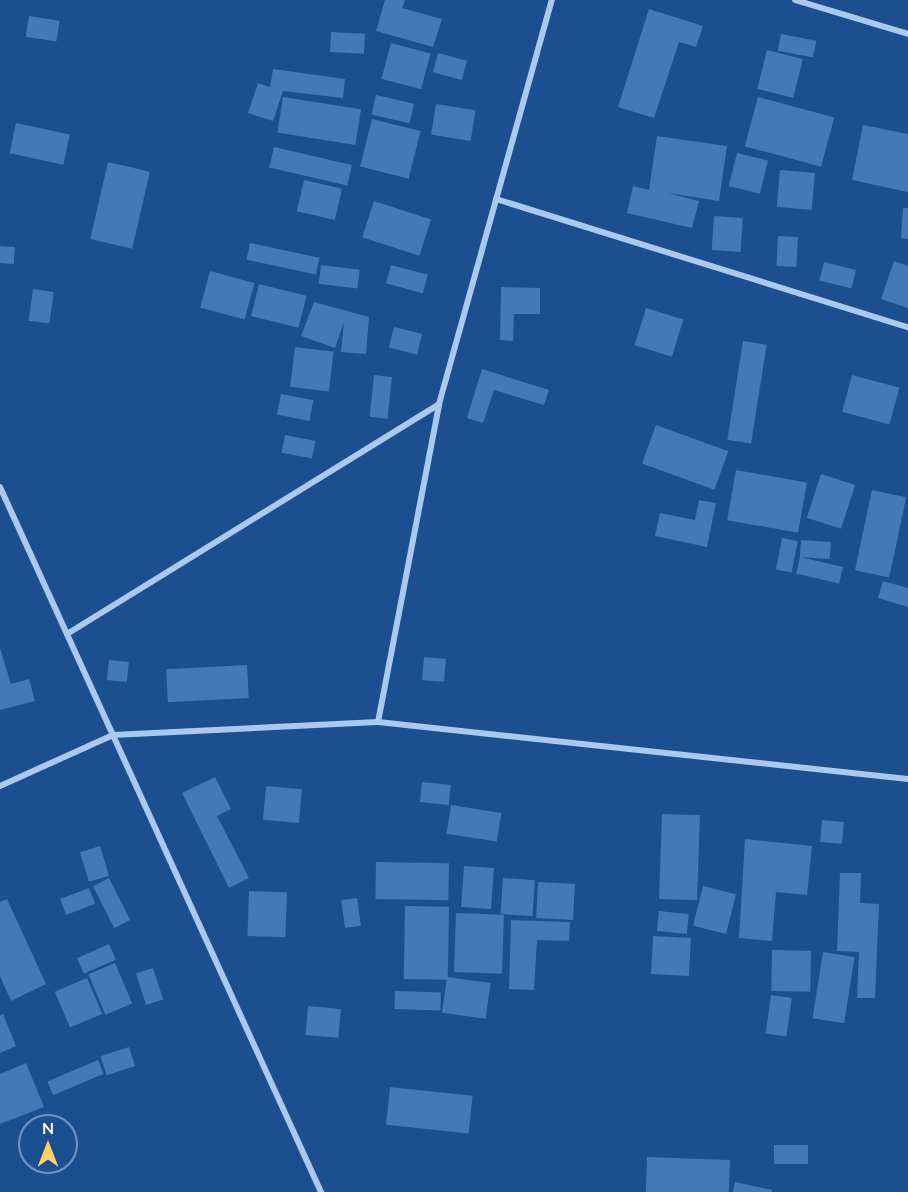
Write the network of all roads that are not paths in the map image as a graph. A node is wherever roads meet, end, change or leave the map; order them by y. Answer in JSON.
{"nodes":[{"id":1,"x":552,"y":0,"type":"edge"},
{"id":2,"x":795,"y":0,"type":"edge"},
{"id":3,"x":908,"y":34,"type":"edge"},
{"id":4,"x":496,"y":200,"type":"junction"},
{"id":5,"x":908,"y":327,"type":"edge"},
{"id":6,"x":439,"y":404,"type":"junction"},
{"id":7,"x":0,"y":487,"type":"edge"},
{"id":8,"x":67,"y":634,"type":"junction"},
{"id":9,"x":378,"y":722,"type":"junction"},
{"id":10,"x":113,"y":735,"type":"junction"},
{"id":11,"x":908,"y":779,"type":"edge"},
{"id":12,"x":0,"y":786,"type":"edge"},
{"id":13,"x":321,"y":1192,"type":"edge"}],
"edges":[{"from":1,"to":4,"type":"street"},
{"from":2,"to":3,"type":"street"},
{"from":4,"to":5,"type":"street"},
{"from":4,"to":6,"type":"street"},
{"from":6,"to":8,"type":"street"},
{"from":6,"to":9,"type":"street"},
{"from":7,"to":8,"type":"street"},
{"from":8,"to":10,"type":"street"},
{"from":9,"to":10,"type":"street"},
{"from":9,"to":11,"type":"street"},
{"from":10,"to":12,"type":"street"},
{"from":10,"to":13,"type":"street"}]}
